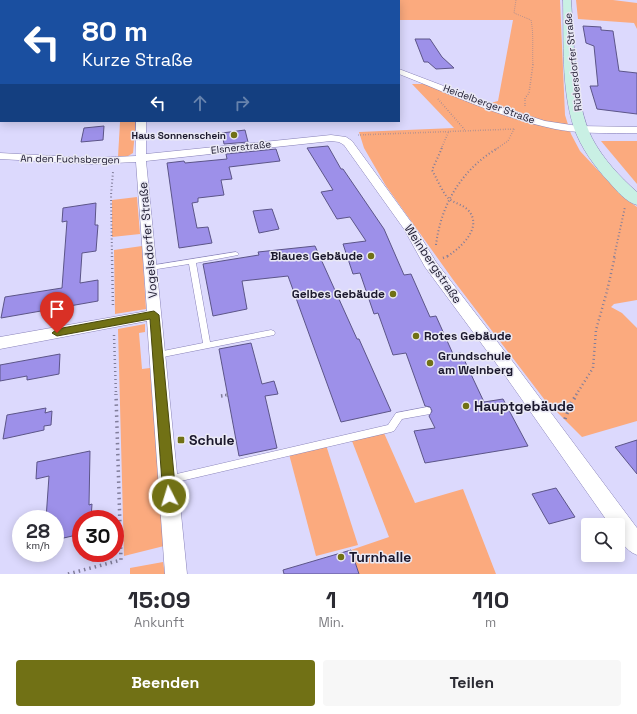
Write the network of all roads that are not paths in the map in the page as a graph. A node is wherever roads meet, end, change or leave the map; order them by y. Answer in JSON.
{"nodes":[{"id":1,"x":567,"y":0,"type":"edge"},
{"id":2,"x":400,"y":71,"type":"edge"},
{"id":3,"x":141,"y":122,"type":"edge"},
{"id":4,"x":582,"y":128,"type":"junction"},
{"id":5,"x":637,"y":130,"type":"edge"},
{"id":6,"x":342,"y":138,"type":"joint"},
{"id":7,"x":0,"y":156,"type":"edge"},
{"id":8,"x":141,"y":158,"type":"junction"},
{"id":9,"x":635,"y":198,"type":"edge"},
{"id":10,"x":236,"y":254,"type":"dead end"},
{"id":11,"x":192,"y":261,"type":"junction"},
{"id":12,"x":151,"y":268,"type":"junction"},
{"id":13,"x":154,"y":315,"type":"junction"},
{"id":14,"x":271,"y":333,"type":"dead end"},
{"id":15,"x":0,"y":343,"type":"edge"},
{"id":16,"x":207,"y":345,"type":"junction"},
{"id":17,"x":158,"y":355,"type":"junction"},
{"id":18,"x":427,"y":411,"type":"dead end"},
{"id":19,"x":168,"y":480,"type":"junction"},
{"id":20,"x":637,"y":545,"type":"edge"},
{"id":21,"x":176,"y":574,"type":"edge"}],
"edges":[{"from":1,"to":4,"type":"main road","name":"Rüdersdorfer Straße"},
{"from":2,"to":4,"type":"street","name":"Heidelberger Straße"},
{"from":3,"to":8,"type":"street","name":"Vogelsdorfer Straße"},
{"from":4,"to":5,"type":"street","name":"Heidelberger Straße"},
{"from":4,"to":9,"type":"main road","name":"Rüdersdorfer Straße"},
{"from":6,"to":8,"type":"street","name":"Elsnerstraße"},
{"from":6,"to":20,"type":"street","name":"Weinbergstraße"},
{"from":7,"to":8,"type":"street","name":"An den Fuchsbergen"},
{"from":8,"to":12,"type":"street","name":"Vogelsdorfer Straße"},
{"from":10,"to":11,"type":"lane"},
{"from":11,"to":12,"type":"lane"},
{"from":11,"to":16,"type":"lane"},
{"from":12,"to":13,"type":"street","name":"Vogelsdorfer Straße"},
{"from":13,"to":15,"type":"street"},
{"from":13,"to":17,"type":"street","name":"Vogelsdorfer Straße"},
{"from":14,"to":16,"type":"lane"},
{"from":16,"to":17,"type":"lane"},
{"from":17,"to":19,"type":"street","name":"Vogelsdorfer Straße"},
{"from":18,"to":19,"type":"lane"},
{"from":19,"to":21,"type":"street","name":"Vogelsdorfer Straße"}]}
